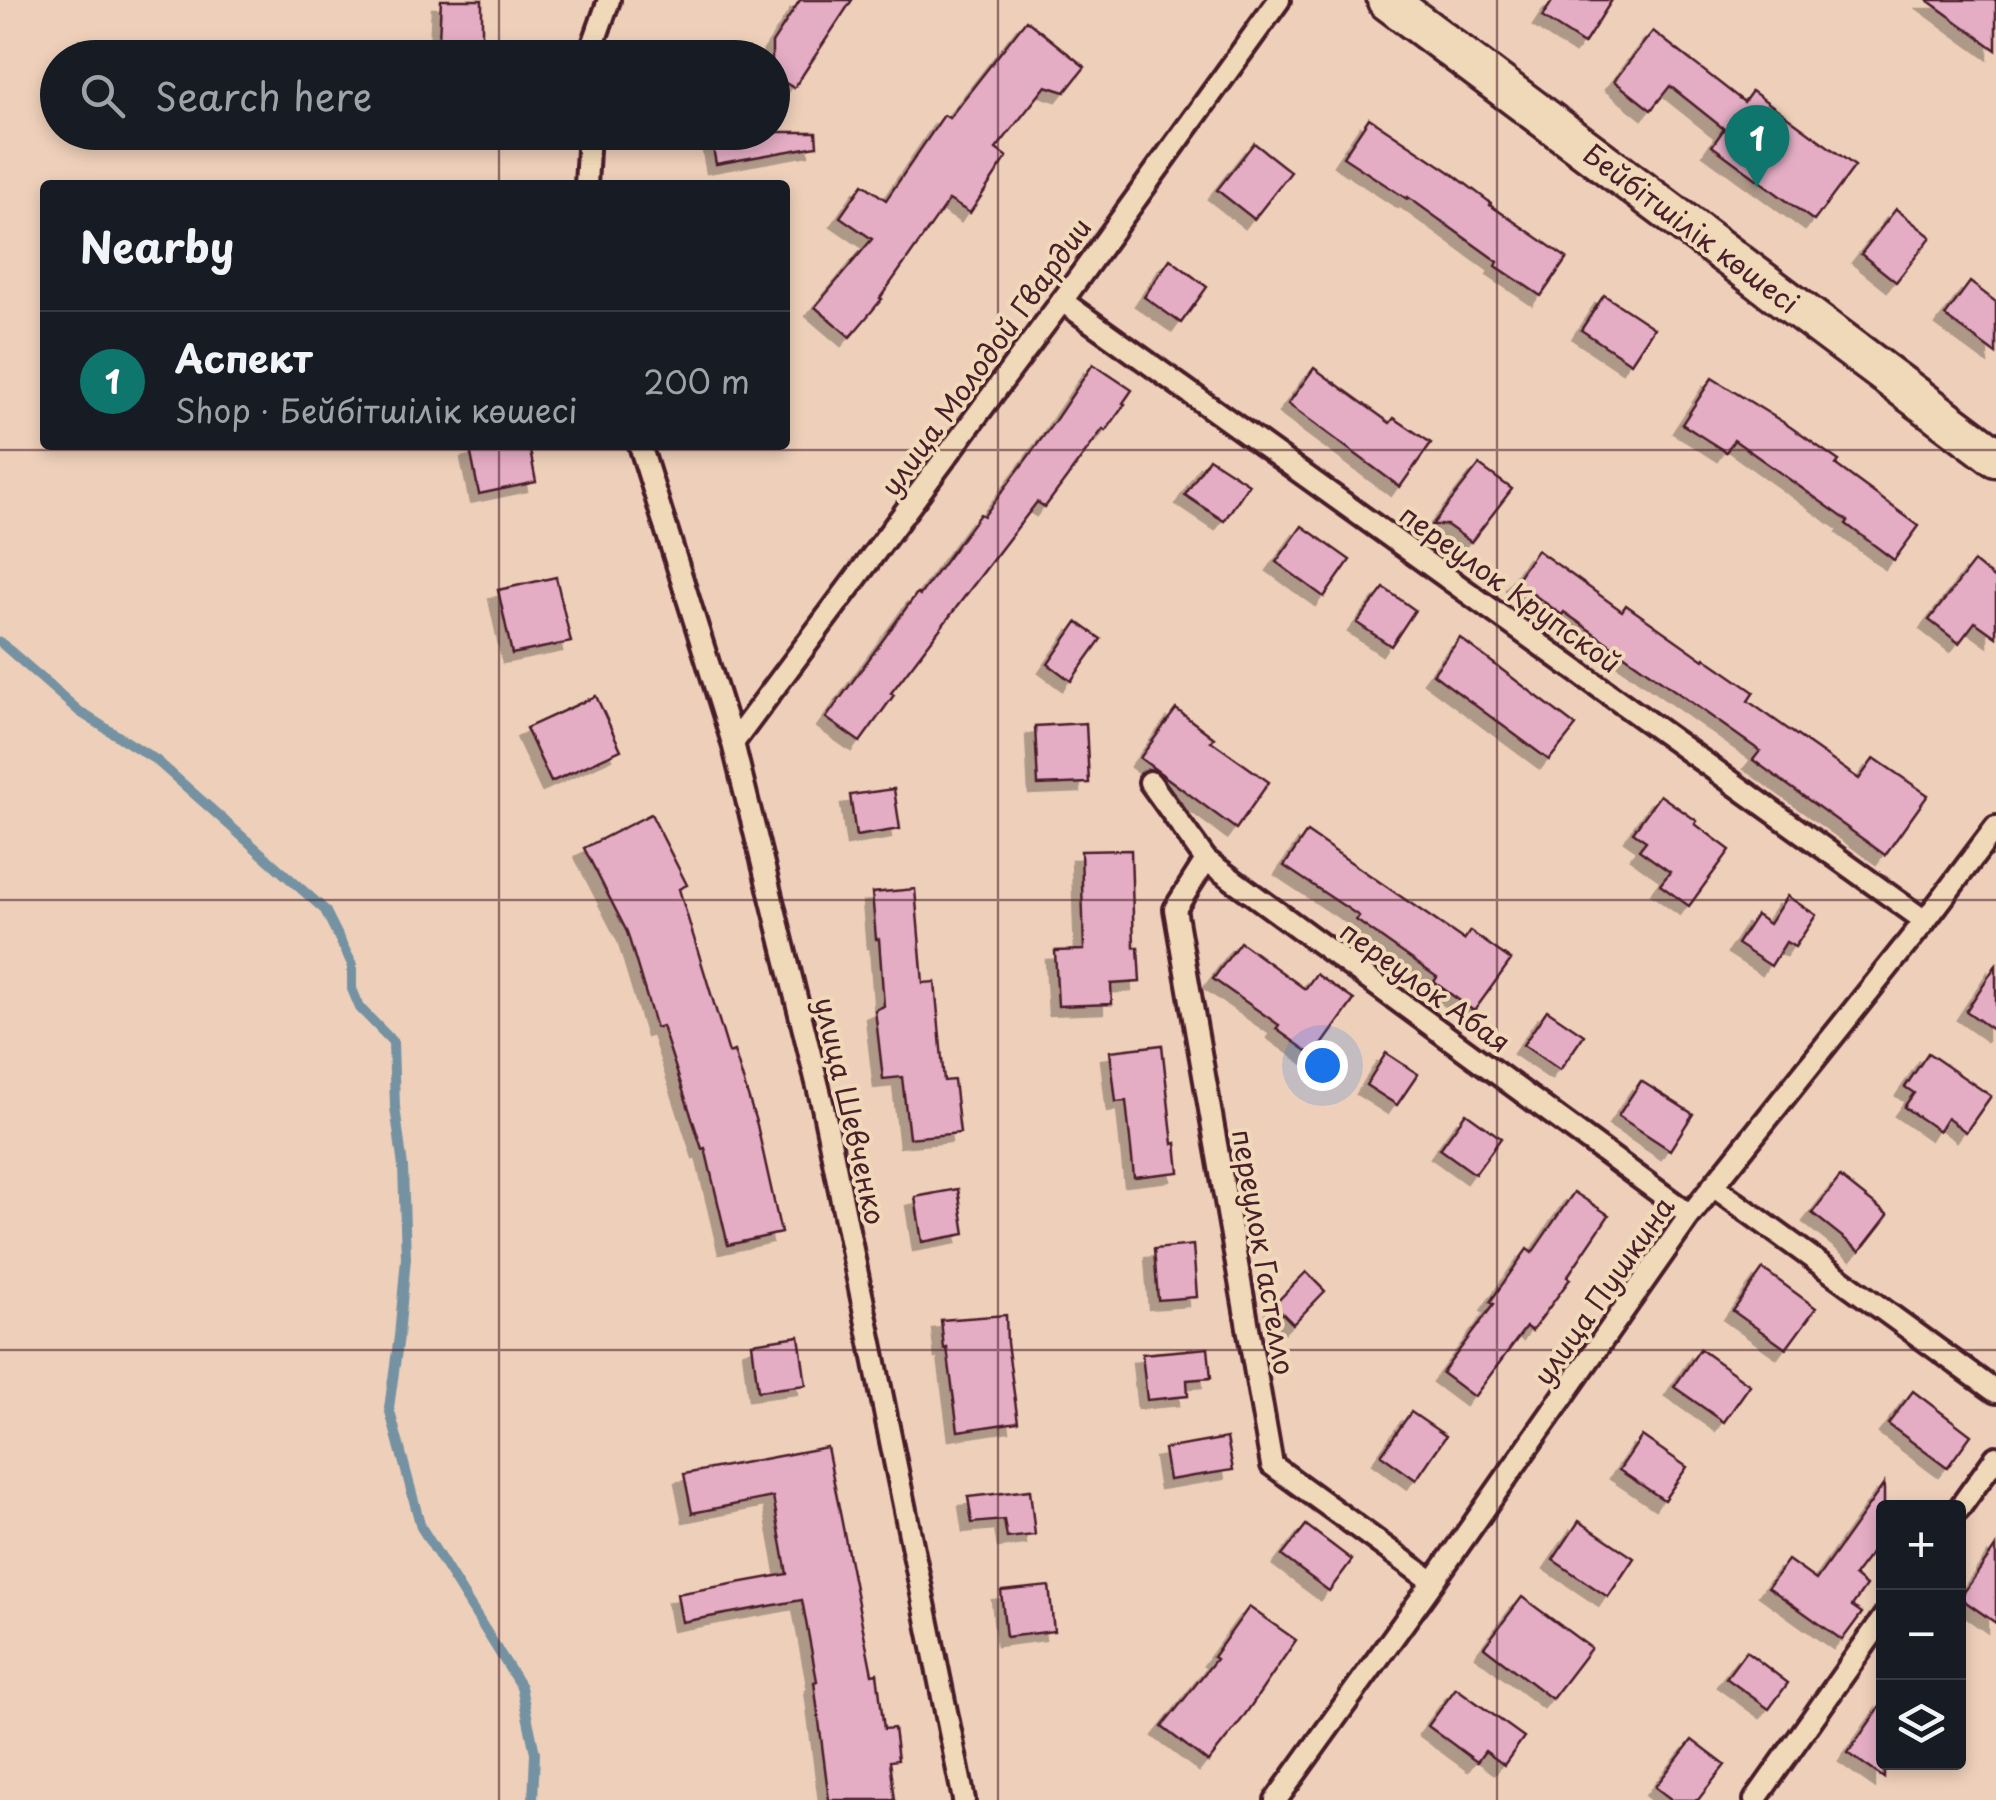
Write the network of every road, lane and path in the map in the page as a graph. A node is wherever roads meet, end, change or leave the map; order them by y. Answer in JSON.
{"nodes":[{"id":1,"x":609,"y":0,"type":"edge"},
{"id":2,"x":1279,"y":0,"type":"edge"},
{"id":3,"x":1386,"y":0,"type":"edge"},
{"id":4,"x":595,"y":40,"type":"edge"},
{"id":5,"x":588,"y":150,"type":"edge"},
{"id":6,"x":586,"y":180,"type":"edge"},
{"id":7,"x":1062,"y":301,"type":"junction"},
{"id":8,"x":642,"y":450,"type":"edge"},
{"id":9,"x":1996,"y":457,"type":"edge"},
{"id":10,"x":733,"y":743,"type":"junction"},
{"id":11,"x":1150,"y":782,"type":"dead end"},
{"id":12,"x":1996,"y":827,"type":"edge"},
{"id":13,"x":1206,"y":860,"type":"junction"},
{"id":14,"x":1925,"y":922,"type":"junction"},
{"id":15,"x":1713,"y":1186,"type":"junction"},
{"id":16,"x":1690,"y":1216,"type":"junction"},
{"id":17,"x":1996,"y":1392,"type":"edge"},
{"id":18,"x":1996,"y":1457,"type":"edge"},
{"id":19,"x":1965,"y":1500,"type":"edge"},
{"id":20,"x":1433,"y":1582,"type":"junction"},
{"id":21,"x":1876,"y":1628,"type":"edge"},
{"id":22,"x":964,"y":1800,"type":"edge"},
{"id":23,"x":1276,"y":1800,"type":"edge"},
{"id":24,"x":1755,"y":1800,"type":"edge"}],
"edges":[{"from":1,"to":4,"type":"lane"},
{"from":2,"to":7,"type":"lane","name":"улица Молодой Гвардии"},
{"from":3,"to":9,"type":"street","name":"Бейбітшілік көшесі"},
{"from":5,"to":6,"type":"lane"},
{"from":7,"to":10,"type":"lane","name":"улица Молодой Гвардии"},
{"from":7,"to":14,"type":"lane","name":"переулок Крупской"},
{"from":8,"to":10,"type":"lane","name":"улица Шевченко"},
{"from":10,"to":22,"type":"lane","name":"улица Шевченко"},
{"from":11,"to":13,"type":"lane","name":"переулок Абая"},
{"from":12,"to":14,"type":"lane","name":"улица Пушкина"},
{"from":13,"to":16,"type":"lane","name":"переулок Абая"},
{"from":13,"to":20,"type":"lane","name":"переулок Гастелло"},
{"from":14,"to":15,"type":"lane","name":"улица Пушкина"},
{"from":15,"to":16,"type":"lane","name":"улица Пушкина"},
{"from":15,"to":17,"type":"lane"},
{"from":16,"to":20,"type":"lane","name":"улица Пушкина"},
{"from":18,"to":19,"type":"lane"},
{"from":20,"to":23,"type":"lane","name":"улица Пушкина"},
{"from":21,"to":24,"type":"lane"}]}
